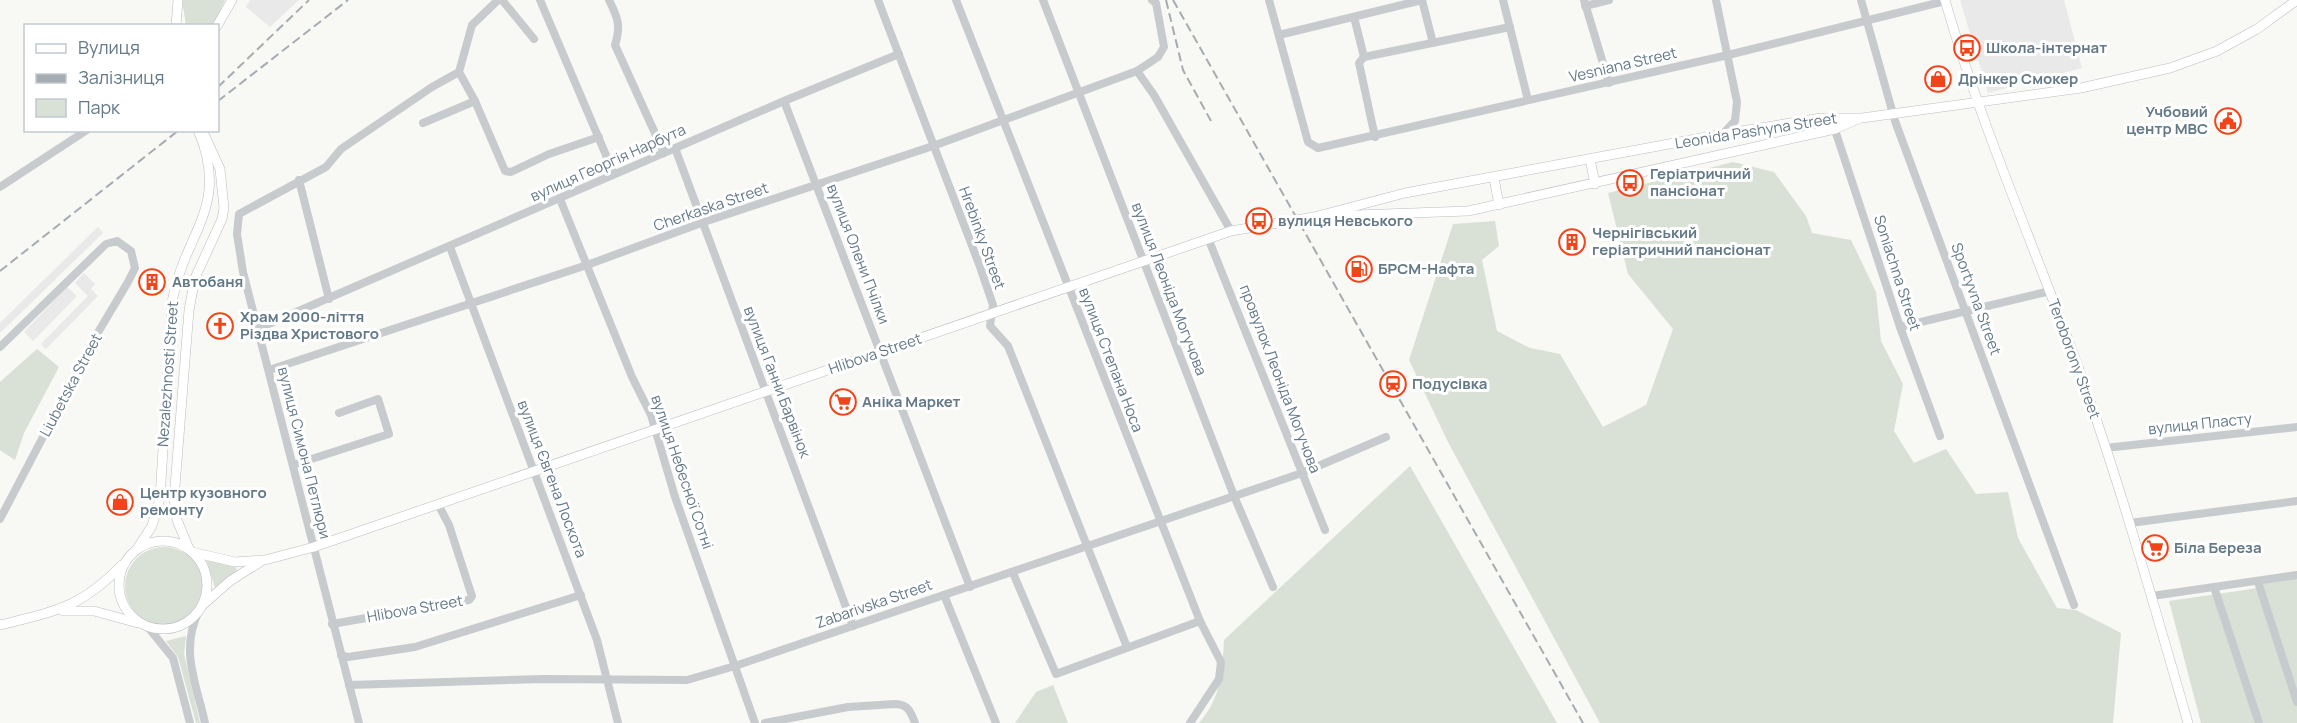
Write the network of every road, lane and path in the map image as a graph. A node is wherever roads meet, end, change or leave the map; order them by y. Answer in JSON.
{"nodes":[{"id":1,"x":177,"y":0,"type":"edge"},
{"id":2,"x":232,"y":0,"type":"edge"},
{"id":3,"x":500,"y":0,"type":"edge"},
{"id":4,"x":540,"y":0,"type":"edge"},
{"id":5,"x":609,"y":0,"type":"edge"},
{"id":6,"x":878,"y":0,"type":"edge"},
{"id":7,"x":956,"y":0,"type":"edge"},
{"id":8,"x":1043,"y":0,"type":"edge"},
{"id":9,"x":1269,"y":0,"type":"edge"},
{"id":10,"x":1503,"y":0,"type":"edge"},
{"id":11,"x":1609,"y":0,"type":"edge"},
{"id":12,"x":1716,"y":0,"type":"edge"},
{"id":13,"x":1861,"y":0,"type":"edge"},
{"id":14,"x":1945,"y":0,"type":"edge"},
{"id":15,"x":2297,"y":0,"type":"edge"},
{"id":16,"x":1154,"y":1,"type":"edge"},
{"id":17,"x":1585,"y":3,"type":"edge"},
{"id":18,"x":224,"y":16,"type":"junction"},
{"id":19,"x":1354,"y":17,"type":"junction"},
{"id":20,"x":1867,"y":22,"type":"junction"},
{"id":21,"x":180,"y":24,"type":"edge"},
{"id":22,"x":218,"y":24,"type":"edge"},
{"id":23,"x":1510,"y":27,"type":"junction"},
{"id":24,"x":219,"y":32,"type":"edge"},
{"id":25,"x":1280,"y":35,"type":"junction"},
{"id":26,"x":534,"y":39,"type":"dead end"},
{"id":27,"x":1433,"y":43,"type":"junction"},
{"id":28,"x":899,"y":54,"type":"junction"},
{"id":29,"x":1728,"y":55,"type":"junction"},
{"id":30,"x":1364,"y":57,"type":"junction"},
{"id":31,"x":1137,"y":71,"type":"junction"},
{"id":32,"x":459,"y":72,"type":"junction"},
{"id":33,"x":1609,"y":83,"type":"junction"},
{"id":34,"x":1080,"y":91,"type":"junction"},
{"id":35,"x":1528,"y":100,"type":"junction"},
{"id":36,"x":475,"y":101,"type":"junction"},
{"id":37,"x":784,"y":101,"type":"junction"},
{"id":38,"x":1979,"y":104,"type":"junction"},
{"id":39,"x":1893,"y":113,"type":"junction"},
{"id":40,"x":1831,"y":118,"type":"junction"},
{"id":41,"x":1862,"y":118,"type":"junction"},
{"id":42,"x":1003,"y":121,"type":"junction"},
{"id":43,"x":423,"y":123,"type":"dead end"},
{"id":44,"x":1835,"y":129,"type":"junction"},
{"id":45,"x":84,"y":132,"type":"edge"},
{"id":46,"x":201,"y":132,"type":"edge"},
{"id":47,"x":201,"y":132,"type":"edge"},
{"id":48,"x":1723,"y":134,"type":"junction"},
{"id":49,"x":599,"y":137,"type":"junction"},
{"id":50,"x":1375,"y":137,"type":"junction"},
{"id":51,"x":933,"y":146,"type":"junction"},
{"id":52,"x":675,"y":148,"type":"junction"},
{"id":53,"x":664,"y":153,"type":"junction"},
{"id":54,"x":1590,"y":159,"type":"junction"},
{"id":55,"x":614,"y":174,"type":"junction"},
{"id":56,"x":1494,"y":178,"type":"junction"},
{"id":57,"x":299,"y":180,"type":"junction"},
{"id":58,"x":1595,"y":184,"type":"junction"},
{"id":59,"x":817,"y":186,"type":"junction"},
{"id":60,"x":0,"y":187,"type":"edge"},
{"id":61,"x":560,"y":199,"type":"junction"},
{"id":62,"x":1499,"y":205,"type":"junction"},
{"id":63,"x":1314,"y":217,"type":"junction"},
{"id":64,"x":704,"y":222,"type":"junction"},
{"id":65,"x":1231,"y":231,"type":"junction"},
{"id":66,"x":1208,"y":238,"type":"junction"},
{"id":67,"x":450,"y":247,"type":"junction"},
{"id":68,"x":1144,"y":261,"type":"junction"},
{"id":69,"x":587,"y":266,"type":"junction"},
{"id":70,"x":1068,"y":288,"type":"junction"},
{"id":71,"x":2050,"y":291,"type":"junction"},
{"id":72,"x":329,"y":299,"type":"junction"},
{"id":73,"x":472,"y":305,"type":"junction"},
{"id":74,"x":1966,"y":312,"type":"junction"},
{"id":75,"x":991,"y":315,"type":"junction"},
{"id":76,"x":1900,"y":327,"type":"junction"},
{"id":77,"x":256,"y":329,"type":"junction"},
{"id":78,"x":0,"y":347,"type":"edge"},
{"id":79,"x":882,"y":352,"type":"junction"},
{"id":80,"x":269,"y":370,"type":"junction"},
{"id":81,"x":767,"y":391,"type":"junction"},
{"id":82,"x":339,"y":413,"type":"dead end"},
{"id":83,"x":2297,"y":427,"type":"edge"},
{"id":84,"x":654,"y":429,"type":"junction"},
{"id":85,"x":1940,"y":435,"type":"dead end"},
{"id":86,"x":1386,"y":437,"type":"dead end"},
{"id":87,"x":2105,"y":448,"type":"junction"},
{"id":88,"x":293,"y":465,"type":"junction"},
{"id":89,"x":534,"y":470,"type":"junction"},
{"id":90,"x":1302,"y":473,"type":"junction"},
{"id":91,"x":1234,"y":496,"type":"junction"},
{"id":92,"x":2297,"y":501,"type":"edge"},
{"id":93,"x":439,"y":506,"type":"junction"},
{"id":94,"x":0,"y":519,"type":"edge"},
{"id":95,"x":1161,"y":522,"type":"junction"},
{"id":96,"x":2130,"y":523,"type":"junction"},
{"id":97,"x":1325,"y":530,"type":"dead end"},
{"id":98,"x":314,"y":547,"type":"junction"},
{"id":99,"x":1087,"y":547,"type":"junction"},
{"id":100,"x":137,"y":549,"type":"junction"},
{"id":101,"x":191,"y":550,"type":"junction"},
{"id":102,"x":265,"y":560,"type":"junction"},
{"id":103,"x":126,"y":561,"type":"junction"},
{"id":104,"x":1013,"y":573,"type":"junction"},
{"id":105,"x":2296,"y":576,"type":"edge"},
{"id":106,"x":2258,"y":582,"type":"junction"},
{"id":107,"x":970,"y":587,"type":"junction"},
{"id":108,"x":1273,"y":587,"type":"dead end"},
{"id":109,"x":2214,"y":587,"type":"junction"},
{"id":110,"x":581,"y":595,"type":"junction"},
{"id":111,"x":944,"y":595,"type":"junction"},
{"id":112,"x":2152,"y":596,"type":"junction"},
{"id":113,"x":2074,"y":604,"type":"dead end"},
{"id":114,"x":201,"y":607,"type":"junction"},
{"id":115,"x":52,"y":612,"type":"junction"},
{"id":116,"x":1200,"y":621,"type":"junction"},
{"id":117,"x":332,"y":624,"type":"junction"},
{"id":118,"x":0,"y":625,"type":"edge"},
{"id":119,"x":145,"y":625,"type":"junction"},
{"id":120,"x":853,"y":626,"type":"junction"},
{"id":121,"x":1127,"y":647,"type":"junction"},
{"id":122,"x":341,"y":655,"type":"junction"},
{"id":123,"x":735,"y":666,"type":"junction"},
{"id":124,"x":607,"y":678,"type":"junction"},
{"id":125,"x":349,"y":685,"type":"junction"},
{"id":126,"x":2297,"y":702,"type":"edge"},
{"id":127,"x":190,"y":723,"type":"edge"},
{"id":128,"x":205,"y":723,"type":"edge"},
{"id":129,"x":359,"y":723,"type":"edge"},
{"id":130,"x":618,"y":723,"type":"edge"},
{"id":131,"x":755,"y":723,"type":"edge"},
{"id":132,"x":765,"y":723,"type":"edge"},
{"id":133,"x":915,"y":723,"type":"edge"},
{"id":134,"x":996,"y":723,"type":"edge"},
{"id":135,"x":1190,"y":723,"type":"edge"},
{"id":136,"x":2188,"y":723,"type":"edge"},
{"id":137,"x":2259,"y":723,"type":"edge"}],
"edges":[{"from":1,"to":21,"type":"main road"},
{"from":2,"to":18,"type":"main road"},
{"from":3,"to":26,"type":"street"},
{"from":3,"to":32,"type":"street"},
{"from":4,"to":49,"type":"street"},
{"from":5,"to":53,"type":"street"},
{"from":6,"to":28,"type":"street","name":"Hrebinky Street"},
{"from":7,"to":42,"type":"street","name":"вулиця Степана Носа"},
{"from":8,"to":34,"type":"street","name":"вулиця Леоніда Могучова"},
{"from":9,"to":25,"type":"street"},
{"from":10,"to":23,"type":"street"},
{"from":11,"to":17,"type":"street"},
{"from":12,"to":29,"type":"street"},
{"from":13,"to":20,"type":"street","name":"Sportyvna Street"},
{"from":14,"to":20,"type":"street","name":"Vesniana Street"},
{"from":14,"to":38,"type":"main road","name":"Teroborony Street"},
{"from":15,"to":38,"type":"main road"},
{"from":16,"to":31,"type":"street","name":"Cherkaska Street"},
{"from":17,"to":33,"type":"street"},
{"from":18,"to":22,"type":"main road"},
{"from":18,"to":24,"type":"main road"},
{"from":19,"to":25,"type":"street"},
{"from":19,"to":27,"type":"street"},
{"from":19,"to":30,"type":"street"},
{"from":20,"to":29,"type":"street","name":"Vesniana Street"},
{"from":20,"to":39,"type":"street","name":"Sportyvna Street"},
{"from":23,"to":27,"type":"street"},
{"from":23,"to":35,"type":"street"},
{"from":25,"to":50,"type":"street","name":"Vesniana Street"},
{"from":27,"to":30,"type":"street"},
{"from":28,"to":37,"type":"street","name":"вулиця Георгія Нарбута"},
{"from":28,"to":51,"type":"street","name":"Hrebinky Street"},
{"from":29,"to":33,"type":"street","name":"Vesniana Street"},
{"from":29,"to":48,"type":"street"},
{"from":30,"to":50,"type":"street"},
{"from":31,"to":34,"type":"street","name":"Cherkaska Street"},
{"from":31,"to":65,"type":"street"},
{"from":32,"to":36,"type":"street"},
{"from":32,"to":57,"type":"street","name":"вулиця Симона Петлюри"},
{"from":33,"to":35,"type":"street","name":"Vesniana Street"},
{"from":34,"to":42,"type":"street","name":"Cherkaska Street"},
{"from":34,"to":68,"type":"street","name":"вулиця Леоніда Могучова"},
{"from":35,"to":50,"type":"street","name":"Vesniana Street"},
{"from":36,"to":43,"type":"street"},
{"from":36,"to":49,"type":"street"},
{"from":37,"to":52,"type":"street","name":"вулиця Георгія Нарбута"},
{"from":37,"to":59,"type":"street","name":"вулиця Олени Пчілки"},
{"from":38,"to":39,"type":"main road"},
{"from":38,"to":71,"type":"main road","name":"Teroborony Street"},
{"from":39,"to":41,"type":"main road"},
{"from":39,"to":74,"type":"street","name":"Sportyvna Street"},
{"from":40,"to":41,"type":"main road","name":"Leonida Pashyna Street"},
{"from":40,"to":44,"type":"street","name":"Soniachna Street"},
{"from":40,"to":48,"type":"main road","name":"Leonida Pashyna Street"},
{"from":41,"to":44,"type":"main road","name":"Leonida Pashyna Street"},
{"from":42,"to":51,"type":"street","name":"Cherkaska Street"},
{"from":42,"to":70,"type":"street","name":"вулиця Степана Носа"},
{"from":44,"to":58,"type":"main road","name":"Leonida Pashyna Street"},
{"from":44,"to":76,"type":"street","name":"Soniachna Street"},
{"from":45,"to":60,"type":"street"},
{"from":46,"to":100,"type":"main road","name":"Nezalezhnosti Street"},
{"from":47,"to":101,"type":"main road","name":"Nezalezhnosti Street"},
{"from":48,"to":54,"type":"main road","name":"Leonida Pashyna Street"},
{"from":49,"to":55,"type":"street"},
{"from":51,"to":59,"type":"street","name":"Cherkaska Street"},
{"from":51,"to":75,"type":"street","name":"Hrebinky Street"},
{"from":52,"to":53,"type":"street","name":"вулиця Георгія Нарбута"},
{"from":52,"to":64,"type":"street","name":"вулиця Ганни Барвінок"},
{"from":53,"to":55,"type":"street","name":"вулиця Георгія Нарбута"},
{"from":54,"to":56,"type":"main road","name":"Leonida Pashyna Street"},
{"from":54,"to":58,"type":"main road"},
{"from":55,"to":61,"type":"street","name":"вулиця Георгія Нарбута"},
{"from":56,"to":62,"type":"main road"},
{"from":56,"to":63,"type":"main road","name":"Leonida Pashyna Street"},
{"from":57,"to":72,"type":"street"},
{"from":57,"to":77,"type":"street","name":"вулиця Симона Петлюри"},
{"from":58,"to":62,"type":"main road","name":"Leonida Pashyna Street"},
{"from":59,"to":64,"type":"street","name":"Cherkaska Street"},
{"from":59,"to":79,"type":"street","name":"вулиця Олени Пчілки"},
{"from":61,"to":67,"type":"street","name":"вулиця Георгія Нарбута"},
{"from":61,"to":69,"type":"street","name":"вулиця Небесної Сотні"},
{"from":62,"to":63,"type":"main road","name":"Leonida Pashyna Street"},
{"from":63,"to":65,"type":"main road","name":"Hlibova Street"},
{"from":64,"to":69,"type":"street","name":"Cherkaska Street"},
{"from":64,"to":81,"type":"street","name":"вулиця Ганни Барвінок"},
{"from":65,"to":66,"type":"main road","name":"Hlibova Street"},
{"from":66,"to":68,"type":"main road","name":"Hlibova Street"},
{"from":66,"to":90,"type":"street","name":"провулок Леоніда Могучова"},
{"from":67,"to":72,"type":"street","name":"вулиця Георгія Нарбута"},
{"from":67,"to":73,"type":"street","name":"вулиця Євгена Лоскота"},
{"from":68,"to":70,"type":"main road","name":"Hlibova Street"},
{"from":68,"to":91,"type":"street","name":"вулиця Леоніда Могучова"},
{"from":69,"to":73,"type":"street","name":"Cherkaska Street"},
{"from":69,"to":84,"type":"street","name":"вулиця Небесної Сотні"},
{"from":70,"to":75,"type":"main road","name":"Hlibova Street"},
{"from":70,"to":95,"type":"street","name":"вулиця Степана Носа"},
{"from":71,"to":74,"type":"street"},
{"from":71,"to":87,"type":"main road","name":"Teroborony Street"},
{"from":72,"to":77,"type":"street","name":"вулиця Георгія Нарбута"},
{"from":73,"to":80,"type":"street","name":"Cherkaska Street"},
{"from":73,"to":89,"type":"street","name":"вулиця Євгена Лоскота"},
{"from":74,"to":76,"type":"street"},
{"from":74,"to":113,"type":"street","name":"Sportyvna Street"},
{"from":75,"to":79,"type":"main road","name":"Hlibova Street"},
{"from":75,"to":99,"type":"street","name":"Hrebinky Street"},
{"from":76,"to":85,"type":"street","name":"Soniachna Street"},
{"from":77,"to":80,"type":"street","name":"вулиця Симона Петлюри"},
{"from":78,"to":94,"type":"street","name":"Liubetska Street"},
{"from":79,"to":81,"type":"main road","name":"Hlibova Street"},
{"from":79,"to":107,"type":"street","name":"вулиця Олени Пчілки"},
{"from":80,"to":88,"type":"street","name":"вулиця Симона Петлюри"},
{"from":81,"to":84,"type":"main road","name":"Hlibova Street"},
{"from":81,"to":120,"type":"street","name":"вулиця Ганни Барвінок"},
{"from":82,"to":88,"type":"street"},
{"from":83,"to":87,"type":"street","name":"вулиця Пласту"},
{"from":84,"to":89,"type":"main road","name":"Hlibova Street"},
{"from":84,"to":123,"type":"street","name":"вулиця Небесної Сотні"},
{"from":86,"to":90,"type":"street","name":"Zabarivska Street"},
{"from":87,"to":96,"type":"main road","name":"Teroborony Street"},
{"from":88,"to":98,"type":"street","name":"вулиця Симона Петлюри"},
{"from":89,"to":93,"type":"main road","name":"Hlibova Street"},
{"from":89,"to":110,"type":"street","name":"вулиця Євгена Лоскота"},
{"from":90,"to":91,"type":"street","name":"Zabarivska Street"},
{"from":90,"to":97,"type":"street","name":"провулок Леоніда Могучова"},
{"from":91,"to":95,"type":"street","name":"Zabarivska Street"},
{"from":91,"to":108,"type":"street","name":"вулиця Леоніда Могучова"},
{"from":92,"to":96,"type":"street"},
{"from":93,"to":98,"type":"main road","name":"Hlibova Street"},
{"from":93,"to":117,"type":"street","name":"Hlibova Street"},
{"from":95,"to":99,"type":"street","name":"Zabarivska Street"},
{"from":95,"to":116,"type":"street","name":"вулиця Степана Носа"},
{"from":96,"to":112,"type":"main road","name":"Teroborony Street"},
{"from":98,"to":102,"type":"main road","name":"Hlibova Street"},
{"from":98,"to":117,"type":"street","name":"вулиця Симона Петлюри"},
{"from":99,"to":104,"type":"street","name":"Zabarivska Street"},
{"from":99,"to":121,"type":"street","name":"Hrebinky Street"},
{"from":100,"to":101,"type":"main road"},
{"from":100,"to":103,"type":"main road","name":"Nezalezhnosti Street"},
{"from":101,"to":102,"type":"main road","name":"Hlibova Street"},
{"from":101,"to":114,"type":"main road","name":"Nezalezhnosti Street"},
{"from":102,"to":114,"type":"main road","name":"Hlibova Street"},
{"from":103,"to":115,"type":"main road","name":"Nezalezhnosti Street"},
{"from":103,"to":119,"type":"main road"},
{"from":104,"to":107,"type":"street","name":"Zabarivska Street"},
{"from":104,"to":121,"type":"street"},
{"from":105,"to":106,"type":"street"},
{"from":106,"to":109,"type":"street"},
{"from":106,"to":126,"type":"street"},
{"from":107,"to":111,"type":"street","name":"Zabarivska Street"},
{"from":109,"to":112,"type":"street"},
{"from":109,"to":137,"type":"street"},
{"from":110,"to":122,"type":"street"},
{"from":110,"to":124,"type":"street","name":"вулиця Євгена Лоскота"},
{"from":111,"to":120,"type":"street","name":"Zabarivska Street"},
{"from":111,"to":134,"type":"street"},
{"from":112,"to":136,"type":"main road","name":"Teroborony Street"},
{"from":114,"to":119,"type":"main road"},
{"from":114,"to":128,"type":"street","name":"Nezalezhnosti Street"},
{"from":115,"to":118,"type":"main road"},
{"from":115,"to":119,"type":"main road"},
{"from":116,"to":121,"type":"street"},
{"from":116,"to":135,"type":"street","name":"вулиця Степана Носа"},
{"from":117,"to":122,"type":"street","name":"вулиця Симона Петлюри"},
{"from":119,"to":127,"type":"street"},
{"from":120,"to":123,"type":"street","name":"Zabarivska Street"},
{"from":122,"to":125,"type":"street","name":"вулиця Симона Петлюри"},
{"from":123,"to":124,"type":"street","name":"Zabarivska Street"},
{"from":123,"to":131,"type":"street","name":"вулиця Небесної Сотні"},
{"from":124,"to":125,"type":"street","name":"Zabarivska Street"},
{"from":124,"to":130,"type":"street","name":"вулиця Євгена Лоскота"},
{"from":125,"to":129,"type":"street","name":"вулиця Симона Петлюри"},
{"from":132,"to":133,"type":"street"}]}
